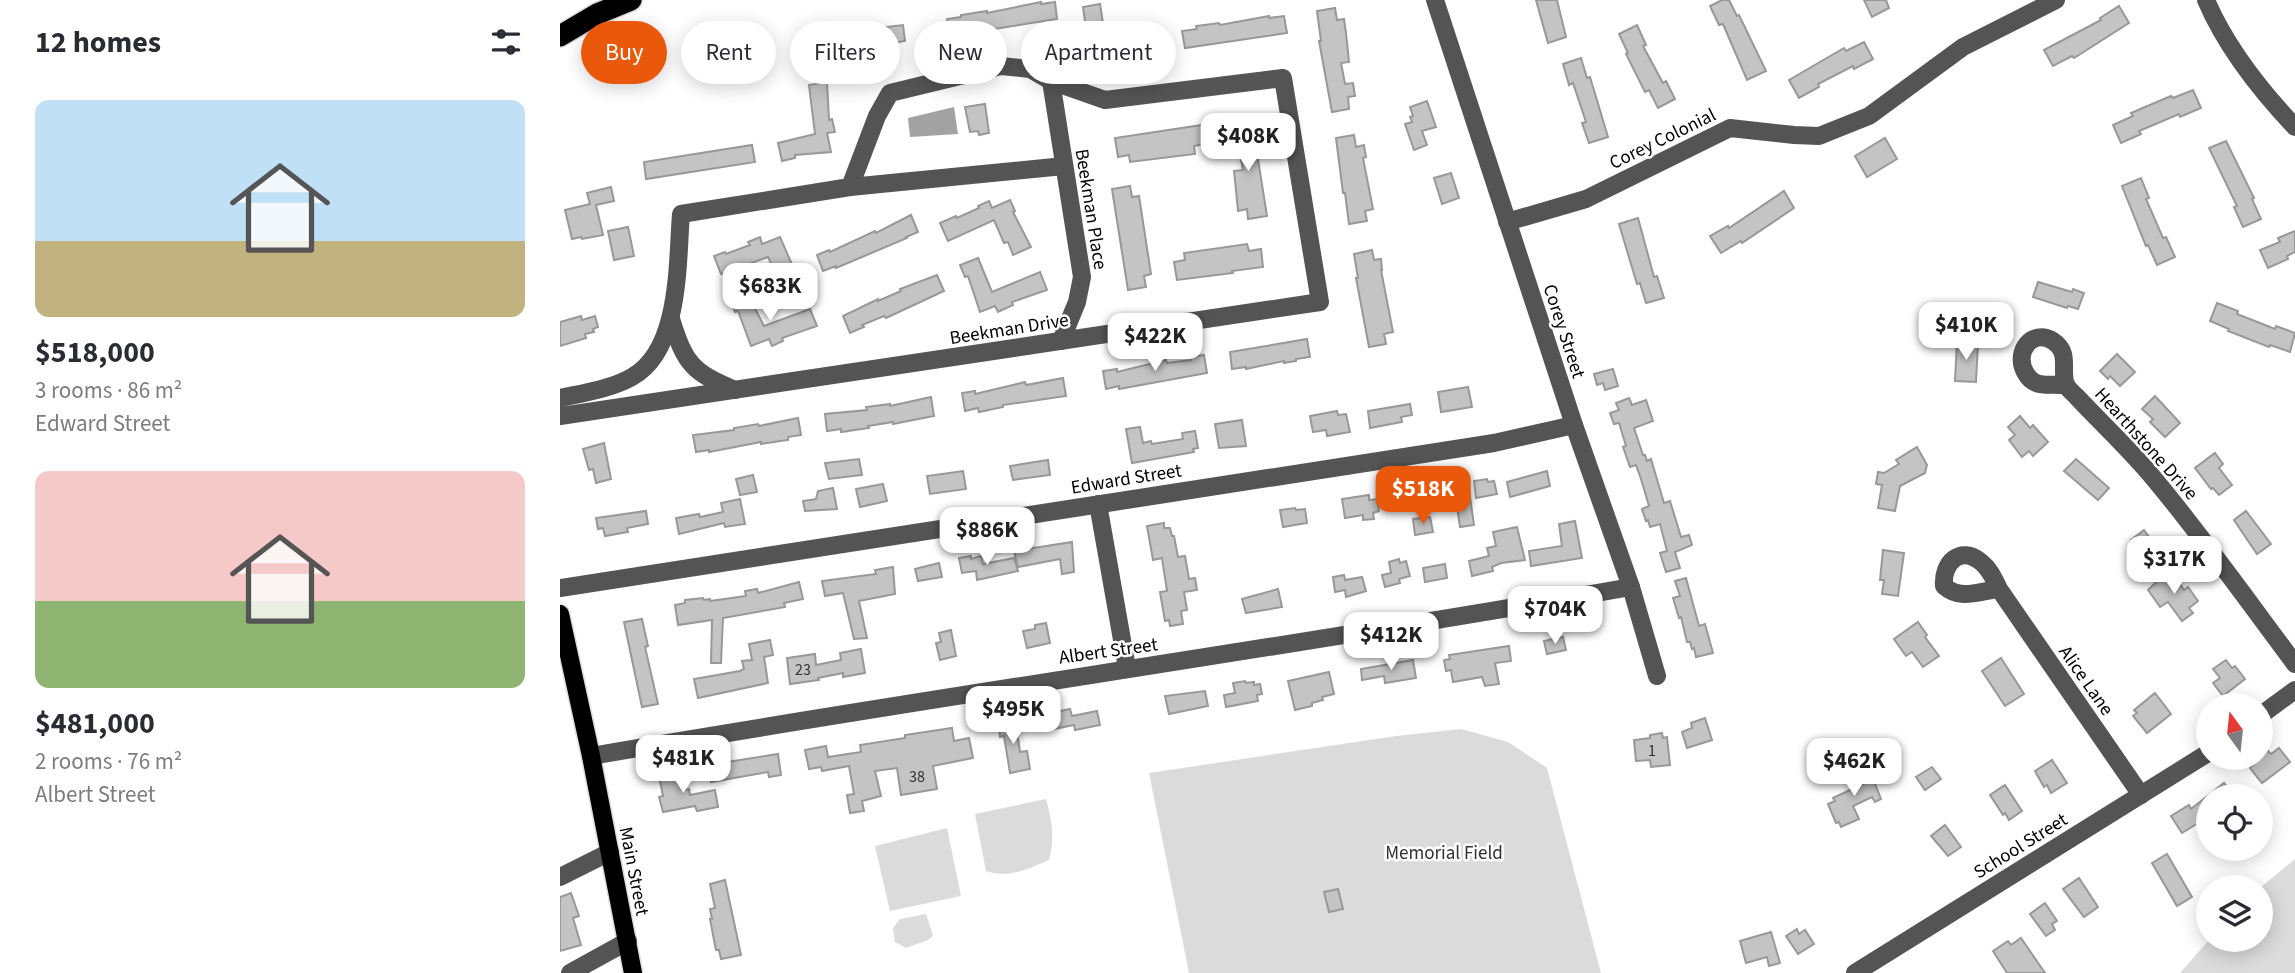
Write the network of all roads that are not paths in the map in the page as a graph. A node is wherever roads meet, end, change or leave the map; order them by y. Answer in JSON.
{"nodes":[{"id":1,"x":631,"y":0,"type":"edge"},
{"id":2,"x":1435,"y":0,"type":"edge"},
{"id":3,"x":2056,"y":0,"type":"edge"},
{"id":4,"x":2206,"y":0,"type":"edge"},
{"id":5,"x":560,"y":36,"type":"edge"},
{"id":6,"x":1021,"y":68,"type":"edge"},
{"id":7,"x":1051,"y":84,"type":"edge"},
{"id":8,"x":1060,"y":84,"type":"edge"},
{"id":9,"x":2295,"y":127,"type":"edge"},
{"id":10,"x":1063,"y":166,"type":"junction"},
{"id":11,"x":850,"y":187,"type":"junction"},
{"id":12,"x":1507,"y":222,"type":"junction"},
{"id":13,"x":671,"y":319,"type":"junction"},
{"id":14,"x":1061,"y":341,"type":"junction"},
{"id":15,"x":2067,"y":386,"type":"dead end"},
{"id":16,"x":736,"y":390,"type":"junction"},
{"id":17,"x":560,"y":398,"type":"edge"},
{"id":18,"x":560,"y":416,"type":"edge"},
{"id":19,"x":1574,"y":425,"type":"junction"},
{"id":20,"x":1098,"y":504,"type":"junction"},
{"id":21,"x":1631,"y":587,"type":"junction"},
{"id":22,"x":560,"y":588,"type":"edge"},
{"id":23,"x":1999,"y":589,"type":"dead end"},
{"id":24,"x":560,"y":614,"type":"edge"},
{"id":25,"x":2295,"y":664,"type":"edge"},
{"id":26,"x":1127,"y":668,"type":"junction"},
{"id":27,"x":566,"y":675,"type":"edge"},
{"id":28,"x":1657,"y":676,"type":"dead end"},
{"id":29,"x":2295,"y":690,"type":"edge"},
{"id":30,"x":2273,"y":706,"type":"edge"},
{"id":31,"x":591,"y":757,"type":"junction"},
{"id":32,"x":2196,"y":761,"type":"edge"},
{"id":33,"x":2141,"y":795,"type":"junction"},
{"id":34,"x":610,"y":852,"type":"junction"},
{"id":35,"x":560,"y":877,"type":"edge"},
{"id":36,"x":628,"y":942,"type":"junction"},
{"id":37,"x":570,"y":973,"type":"edge"},
{"id":38,"x":633,"y":973,"type":"edge"},
{"id":39,"x":1854,"y":973,"type":"edge"}],
"edges":[{"from":1,"to":5,"type":"highway"},
{"from":2,"to":12,"type":"street","name":"Corey Street"},
{"from":3,"to":12,"type":"street","name":"Corey Colonial"},
{"from":4,"to":9,"type":"street"},
{"from":6,"to":11,"type":"street","name":"Beekman Drive"},
{"from":7,"to":10,"type":"street","name":"Beekman Place"},
{"from":8,"to":14,"type":"street","name":"Beekman Drive"},
{"from":10,"to":11,"type":"street"},
{"from":10,"to":14,"type":"street","name":"Beekman Place"},
{"from":11,"to":13,"type":"street"},
{"from":12,"to":19,"type":"street","name":"Corey Street"},
{"from":13,"to":16,"type":"street"},
{"from":13,"to":17,"type":"street"},
{"from":14,"to":16,"type":"street","name":"Beekman Drive"},
{"from":15,"to":25,"type":"street","name":"Hearthstone Drive"},
{"from":16,"to":18,"type":"street","name":"Beekman Drive"},
{"from":19,"to":20,"type":"street","name":"Edward Street"},
{"from":19,"to":21,"type":"street","name":"Corey Street"},
{"from":20,"to":22,"type":"street","name":"Edward Street"},
{"from":20,"to":26,"type":"street"},
{"from":21,"to":26,"type":"street","name":"Albert Street"},
{"from":21,"to":28,"type":"street","name":"Corey Street"},
{"from":23,"to":33,"type":"street","name":"Alice Lane"},
{"from":24,"to":27,"type":"main road","name":"Main Street"},
{"from":26,"to":31,"type":"street","name":"Albert Street"},
{"from":27,"to":31,"type":"main road","name":"Main Street"},
{"from":29,"to":30,"type":"street"},
{"from":31,"to":34,"type":"main road","name":"Main Street"},
{"from":32,"to":33,"type":"street","name":"School Street"},
{"from":33,"to":39,"type":"street","name":"School Street"},
{"from":34,"to":35,"type":"street"},
{"from":34,"to":36,"type":"main road","name":"Main Street"},
{"from":36,"to":37,"type":"street"},
{"from":36,"to":38,"type":"main road","name":"Main Street"}]}
